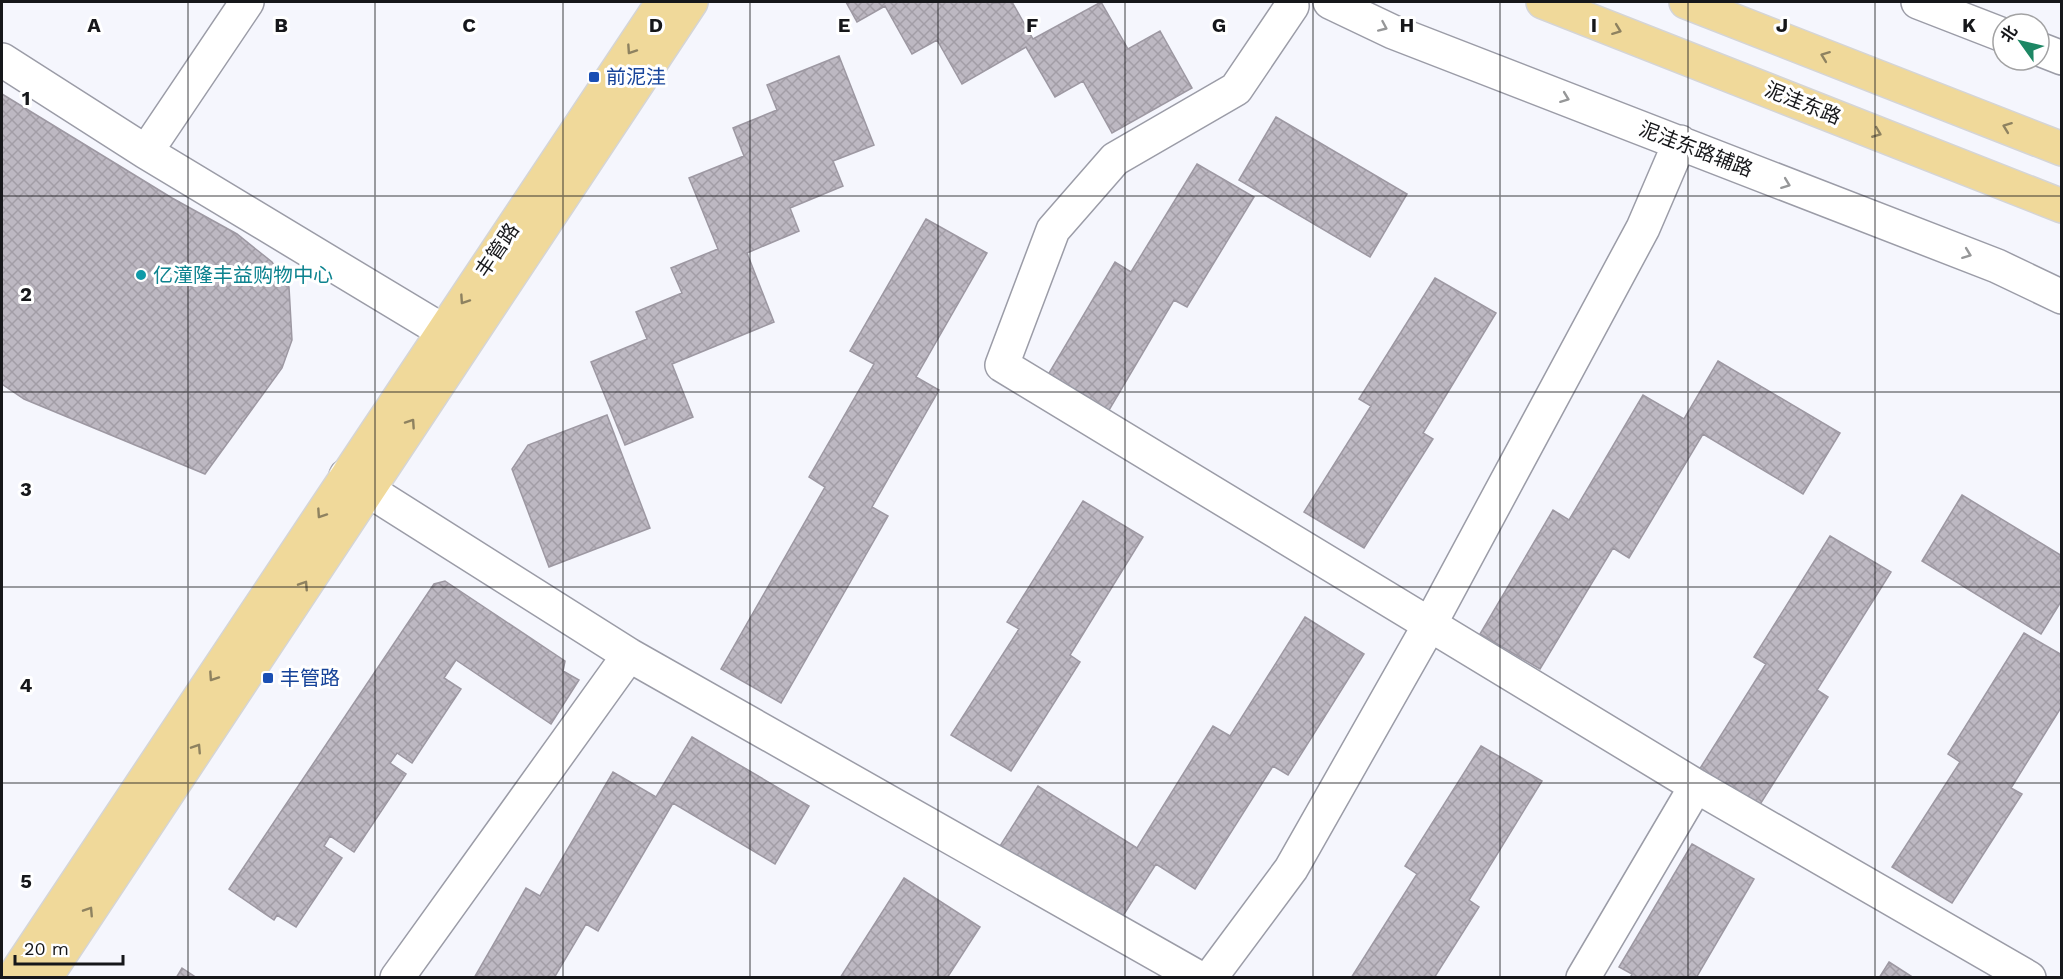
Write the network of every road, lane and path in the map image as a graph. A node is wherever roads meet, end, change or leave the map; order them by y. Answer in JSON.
{"nodes":[{"id":1,"x":247,"y":2,"type":"edge"},
{"id":2,"x":663,"y":2,"type":"edge"},
{"id":3,"x":691,"y":2,"type":"edge"},
{"id":4,"x":1330,"y":2,"type":"edge"},
{"id":5,"x":1543,"y":2,"type":"edge"},
{"id":6,"x":1686,"y":2,"type":"edge"},
{"id":7,"x":1918,"y":2,"type":"edge"},
{"id":8,"x":1292,"y":6,"type":"dead end"},
{"id":9,"x":1991,"y":30,"type":"edge"},
{"id":10,"x":2,"y":60,"type":"edge"},
{"id":11,"x":1680,"y":142,"type":"junction"},
{"id":12,"x":2061,"y":149,"type":"edge"},
{"id":13,"x":146,"y":152,"type":"junction"},
{"id":14,"x":2061,"y":206,"type":"edge"},
{"id":15,"x":2061,"y":297,"type":"edge"},
{"id":16,"x":443,"y":331,"type":"junction"},
{"id":17,"x":357,"y":482,"type":"junction"},
{"id":18,"x":1430,"y":624,"type":"junction"},
{"id":19,"x":629,"y":655,"type":"junction"},
{"id":20,"x":1696,"y":786,"type":"junction"},
{"id":21,"x":13,"y":978,"type":"edge"},
{"id":22,"x":45,"y":978,"type":"edge"},
{"id":23,"x":397,"y":978,"type":"edge"},
{"id":24,"x":1199,"y":978,"type":"edge"},
{"id":25,"x":1210,"y":978,"type":"edge"},
{"id":26,"x":1583,"y":978,"type":"edge"},
{"id":27,"x":2029,"y":978,"type":"edge"}],
"edges":[{"from":1,"to":13,"type":"street"},
{"from":2,"to":16,"type":"main road","name":"丰管路","one_way":true},
{"from":17,"to":3,"type":"main road","name":"丰管路","one_way":true},
{"from":4,"to":11,"type":"street","name":"泥洼东路辅路","one_way":true},
{"from":5,"to":14,"type":"main road","name":"泥洼东路","one_way":true},
{"from":12,"to":6,"type":"main road","one_way":true},
{"from":7,"to":9,"type":"street"},
{"from":8,"to":18,"type":"street"},
{"from":10,"to":13,"type":"street"},
{"from":11,"to":15,"type":"street","name":"泥洼东路辅路","one_way":true},
{"from":11,"to":18,"type":"street"},
{"from":13,"to":16,"type":"street"},
{"from":16,"to":17,"type":"main road","name":"丰管路"},
{"from":17,"to":19,"type":"street"},
{"from":17,"to":21,"type":"main road","name":"丰管路","one_way":true},
{"from":22,"to":17,"type":"main road","name":"丰管路","one_way":true},
{"from":18,"to":20,"type":"street"},
{"from":18,"to":25,"type":"street"},
{"from":19,"to":23,"type":"street"},
{"from":19,"to":24,"type":"street"},
{"from":20,"to":26,"type":"street"},
{"from":20,"to":27,"type":"street"}]}
